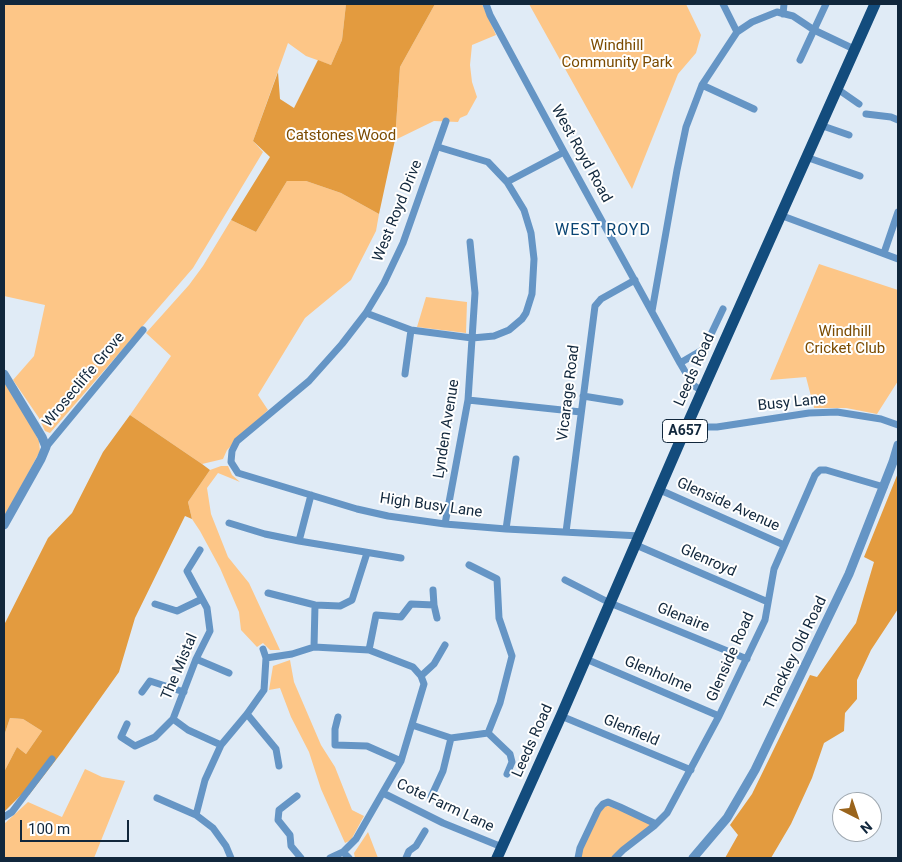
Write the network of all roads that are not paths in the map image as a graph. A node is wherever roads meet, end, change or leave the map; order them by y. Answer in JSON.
{"nodes":[{"id":1,"x":486,"y":4,"type":"edge"},
{"id":2,"x":723,"y":4,"type":"edge"},
{"id":3,"x":784,"y":4,"type":"edge"},
{"id":4,"x":826,"y":4,"type":"edge"},
{"id":5,"x":875,"y":4,"type":"edge"},
{"id":6,"x":783,"y":14,"type":"junction"},
{"id":7,"x":814,"y":30,"type":"junction"},
{"id":8,"x":737,"y":32,"type":"junction"},
{"id":9,"x":854,"y":49,"type":"junction"},
{"id":10,"x":800,"y":60,"type":"dead end"},
{"id":11,"x":702,"y":85,"type":"junction"},
{"id":12,"x":836,"y":88,"type":"junction"},
{"id":13,"x":860,"y":104,"type":"dead end"},
{"id":14,"x":754,"y":109,"type":"dead end"},
{"id":15,"x":866,"y":114,"type":"dead end"},
{"id":16,"x":895,"y":119,"type":"edge"},
{"id":17,"x":446,"y":121,"type":"dead end"},
{"id":18,"x":820,"y":125,"type":"junction"},
{"id":19,"x":848,"y":134,"type":"dead end"},
{"id":20,"x":438,"y":146,"type":"junction"},
{"id":21,"x":564,"y":152,"type":"junction"},
{"id":22,"x":806,"y":157,"type":"junction"},
{"id":23,"x":860,"y":176,"type":"dead end"},
{"id":24,"x":507,"y":182,"type":"junction"},
{"id":25,"x":898,"y":212,"type":"edge"},
{"id":26,"x":780,"y":215,"type":"junction"},
{"id":27,"x":470,"y":242,"type":"dead end"},
{"id":28,"x":884,"y":254,"type":"junction"},
{"id":29,"x":898,"y":259,"type":"edge"},
{"id":30,"x":635,"y":280,"type":"junction"},
{"id":31,"x":723,"y":310,"type":"dead end"},
{"id":32,"x":652,"y":312,"type":"junction"},
{"id":33,"x":366,"y":313,"type":"junction"},
{"id":34,"x":143,"y":330,"type":"dead end"},
{"id":35,"x":412,"y":330,"type":"junction"},
{"id":36,"x":472,"y":338,"type":"junction"},
{"id":37,"x":680,"y":363,"type":"junction"},
{"id":38,"x":4,"y":374,"type":"edge"},
{"id":39,"x":405,"y":374,"type":"dead end"},
{"id":40,"x":702,"y":392,"type":"junction"},
{"id":41,"x":583,"y":396,"type":"junction"},
{"id":42,"x":468,"y":400,"type":"junction"},
{"id":43,"x":620,"y":402,"type":"dead end"},
{"id":44,"x":581,"y":412,"type":"junction"},
{"id":45,"x":688,"y":423,"type":"junction"},
{"id":46,"x":898,"y":425,"type":"edge"},
{"id":47,"x":898,"y":446,"type":"edge"},
{"id":48,"x":46,"y":447,"type":"junction"},
{"id":49,"x":516,"y":459,"type":"dead end"},
{"id":50,"x":231,"y":462,"type":"joint"},
{"id":51,"x":884,"y":487,"type":"junction"},
{"id":52,"x":660,"y":490,"type":"junction"},
{"id":53,"x":311,"y":495,"type":"junction"},
{"id":54,"x":228,"y":523,"type":"dead end"},
{"id":55,"x":445,"y":524,"type":"junction"},
{"id":56,"x":4,"y":526,"type":"edge"},
{"id":57,"x":506,"y":530,"type":"junction"},
{"id":58,"x":566,"y":532,"type":"junction"},
{"id":59,"x":299,"y":541,"type":"junction"},
{"id":60,"x":638,"y":541,"type":"junction"},
{"id":61,"x":784,"y":545,"type":"junction"},
{"id":62,"x":200,"y":550,"type":"dead end"},
{"id":63,"x":367,"y":553,"type":"junction"},
{"id":64,"x":401,"y":558,"type":"dead end"},
{"id":65,"x":469,"y":565,"type":"dead end"},
{"id":66,"x":565,"y":580,"type":"dead end"},
{"id":67,"x":433,"y":590,"type":"dead end"},
{"id":68,"x":268,"y":593,"type":"dead end"},
{"id":69,"x":202,"y":599,"type":"junction"},
{"id":70,"x":768,"y":602,"type":"junction"},
{"id":71,"x":610,"y":603,"type":"junction"},
{"id":72,"x":155,"y":604,"type":"dead end"},
{"id":73,"x":434,"y":605,"type":"junction"},
{"id":74,"x":315,"y":606,"type":"junction"},
{"id":75,"x":437,"y":618,"type":"dead end"},
{"id":76,"x":445,"y":645,"type":"dead end"},
{"id":77,"x":314,"y":647,"type":"junction"},
{"id":78,"x":262,"y":649,"type":"dead end"},
{"id":79,"x":369,"y":650,"type":"junction"},
{"id":80,"x":266,"y":658,"type":"junction"},
{"id":81,"x":196,"y":659,"type":"junction"},
{"id":82,"x":586,"y":659,"type":"junction"},
{"id":83,"x":746,"y":659,"type":"junction"},
{"id":84,"x":229,"y":673,"type":"dead end"},
{"id":85,"x":421,"y":676,"type":"junction"},
{"id":86,"x":142,"y":692,"type":"dead end"},
{"id":87,"x":184,"y":692,"type":"junction"},
{"id":88,"x":247,"y":714,"type":"junction"},
{"id":89,"x":561,"y":716,"type":"junction"},
{"id":90,"x":719,"y":716,"type":"junction"},
{"id":91,"x":338,"y":717,"type":"dead end"},
{"id":92,"x":173,"y":719,"type":"junction"},
{"id":93,"x":128,"y":724,"type":"dead end"},
{"id":94,"x":412,"y":726,"type":"junction"},
{"id":95,"x":488,"y":733,"type":"junction"},
{"id":96,"x":451,"y":738,"type":"junction"},
{"id":97,"x":221,"y":745,"type":"junction"},
{"id":98,"x":52,"y":759,"type":"dead end"},
{"id":99,"x":401,"y":761,"type":"junction"},
{"id":100,"x":279,"y":766,"type":"dead end"},
{"id":101,"x":691,"y":770,"type":"junction"},
{"id":102,"x":507,"y":774,"type":"dead end"},
{"id":103,"x":383,"y":793,"type":"junction"},
{"id":104,"x":297,"y":796,"type":"dead end"},
{"id":105,"x":431,"y":797,"type":"dead end"},
{"id":106,"x":157,"y":798,"type":"dead end"},
{"id":107,"x":196,"y":815,"type":"junction"},
{"id":108,"x":4,"y":817,"type":"edge"},
{"id":109,"x":656,"y":824,"type":"junction"},
{"id":110,"x":425,"y":831,"type":"dead end"},
{"id":111,"x":502,"y":847,"type":"junction"},
{"id":112,"x":343,"y":852,"type":"junction"},
{"id":113,"x":231,"y":858,"type":"edge"},
{"id":114,"x":301,"y":858,"type":"edge"},
{"id":115,"x":330,"y":858,"type":"edge"},
{"id":116,"x":349,"y":858,"type":"edge"},
{"id":117,"x":406,"y":858,"type":"edge"},
{"id":118,"x":497,"y":858,"type":"edge"},
{"id":119,"x":578,"y":858,"type":"edge"},
{"id":120,"x":615,"y":858,"type":"edge"},
{"id":121,"x":693,"y":858,"type":"edge"}],
"edges":[{"from":1,"to":21,"type":"street","name":"West Royd Road"},
{"from":2,"to":8,"type":"street"},
{"from":3,"to":6,"type":"street"},
{"from":4,"to":7,"type":"street"},
{"from":5,"to":9,"type":"main road","name":"Leeds Road","number":"A657"},
{"from":6,"to":7,"type":"street"},
{"from":6,"to":8,"type":"street"},
{"from":7,"to":9,"type":"street"},
{"from":7,"to":10,"type":"street"},
{"from":8,"to":11,"type":"street"},
{"from":9,"to":12,"type":"main road","name":"Leeds Road","number":"A657"},
{"from":11,"to":14,"type":"street"},
{"from":11,"to":32,"type":"street"},
{"from":12,"to":13,"type":"street"},
{"from":12,"to":18,"type":"main road","name":"Leeds Road","number":"A657"},
{"from":15,"to":16,"type":"street"},
{"from":17,"to":20,"type":"street","name":"West Royd Drive"},
{"from":18,"to":19,"type":"street"},
{"from":18,"to":22,"type":"main road","name":"Leeds Road","number":"A657"},
{"from":20,"to":24,"type":"street"},
{"from":20,"to":33,"type":"street","name":"West Royd Drive"},
{"from":21,"to":24,"type":"street"},
{"from":21,"to":30,"type":"street","name":"West Royd Road"},
{"from":22,"to":23,"type":"street"},
{"from":22,"to":26,"type":"main road","name":"Leeds Road","number":"A657"},
{"from":24,"to":36,"type":"street"},
{"from":25,"to":28,"type":"street"},
{"from":26,"to":28,"type":"street"},
{"from":26,"to":40,"type":"main road","name":"Leeds Road","number":"A657"},
{"from":27,"to":36,"type":"street","name":"Lynden Avenue"},
{"from":28,"to":29,"type":"street"},
{"from":30,"to":32,"type":"street","name":"West Royd Road"},
{"from":30,"to":41,"type":"street","name":"Vicarage Road"},
{"from":31,"to":37,"type":"street"},
{"from":32,"to":37,"type":"street","name":"West Royd Road"},
{"from":33,"to":35,"type":"street"},
{"from":33,"to":50,"type":"street","name":"West Royd Drive"},
{"from":34,"to":48,"type":"street","name":"Wrosecliffe Grove"},
{"from":35,"to":36,"type":"street"},
{"from":35,"to":39,"type":"street"},
{"from":36,"to":42,"type":"street","name":"Lynden Avenue"},
{"from":37,"to":40,"type":"street","name":"West Royd Road"},
{"from":38,"to":48,"type":"street"},
{"from":40,"to":45,"type":"main road","name":"Leeds Road","number":"A657"},
{"from":41,"to":43,"type":"street"},
{"from":41,"to":44,"type":"street","name":"Vicarage Road"},
{"from":42,"to":44,"type":"street"},
{"from":42,"to":55,"type":"street","name":"Lynden Avenue"},
{"from":44,"to":58,"type":"street","name":"Vicarage Road"},
{"from":45,"to":46,"type":"street","name":"Busy Lane"},
{"from":45,"to":52,"type":"main road","name":"Leeds Road","number":"A657"},
{"from":47,"to":51,"type":"street","name":"Thackley Old Road"},
{"from":48,"to":56,"type":"street"},
{"from":49,"to":57,"type":"street"},
{"from":50,"to":53,"type":"street","name":"High Busy Lane"},
{"from":51,"to":61,"type":"street","name":"Glenside Road"},
{"from":51,"to":121,"type":"street","name":"Thackley Old Road"},
{"from":52,"to":60,"type":"main road","name":"Leeds Road","number":"A657"},
{"from":52,"to":61,"type":"street","name":"Glenside Avenue"},
{"from":53,"to":55,"type":"street","name":"High Busy Lane"},
{"from":53,"to":59,"type":"street"},
{"from":54,"to":59,"type":"street"},
{"from":55,"to":57,"type":"street","name":"High Busy Lane"},
{"from":57,"to":58,"type":"street","name":"High Busy Lane"},
{"from":58,"to":60,"type":"street","name":"High Busy Lane"},
{"from":59,"to":63,"type":"street"},
{"from":60,"to":70,"type":"street","name":"Glenroyd"},
{"from":60,"to":71,"type":"main road","name":"Leeds Road","number":"A657"},
{"from":61,"to":70,"type":"street","name":"Glenside Road"},
{"from":62,"to":69,"type":"street","name":"The Mistal"},
{"from":63,"to":64,"type":"street"},
{"from":63,"to":74,"type":"street"},
{"from":65,"to":95,"type":"street"},
{"from":66,"to":71,"type":"street","name":"Glenaire"},
{"from":67,"to":73,"type":"street"},
{"from":68,"to":74,"type":"street"},
{"from":69,"to":72,"type":"street"},
{"from":69,"to":81,"type":"street","name":"The Mistal"},
{"from":70,"to":83,"type":"street","name":"Glenside Road"},
{"from":71,"to":82,"type":"main road","name":"Leeds Road","number":"A657"},
{"from":71,"to":83,"type":"street","name":"Glenaire"},
{"from":73,"to":75,"type":"street"},
{"from":73,"to":79,"type":"street"},
{"from":74,"to":77,"type":"street"},
{"from":76,"to":85,"type":"street"},
{"from":77,"to":79,"type":"street"},
{"from":77,"to":80,"type":"street"},
{"from":78,"to":80,"type":"street"},
{"from":79,"to":85,"type":"street"},
{"from":80,"to":88,"type":"street"},
{"from":81,"to":84,"type":"street"},
{"from":81,"to":87,"type":"street","name":"The Mistal"},
{"from":82,"to":89,"type":"main road","name":"Leeds Road","number":"A657"},
{"from":82,"to":90,"type":"street","name":"Glenholme"},
{"from":83,"to":90,"type":"street","name":"Glenside Road"},
{"from":85,"to":94,"type":"street","name":"Cote Farm Lane"},
{"from":86,"to":87,"type":"street"},
{"from":87,"to":92,"type":"street","name":"The Mistal"},
{"from":88,"to":97,"type":"street"},
{"from":88,"to":100,"type":"street"},
{"from":89,"to":101,"type":"street","name":"Glenfield"},
{"from":89,"to":111,"type":"main road","name":"Leeds Road","number":"A657"},
{"from":90,"to":101,"type":"street","name":"Glenside Road"},
{"from":91,"to":99,"type":"street"},
{"from":92,"to":93,"type":"street"},
{"from":92,"to":97,"type":"street","name":"The Mistal"},
{"from":94,"to":96,"type":"street"},
{"from":94,"to":99,"type":"street","name":"Cote Farm Lane"},
{"from":95,"to":96,"type":"street"},
{"from":95,"to":102,"type":"street"},
{"from":96,"to":105,"type":"street"},
{"from":97,"to":107,"type":"street"},
{"from":98,"to":108,"type":"street"},
{"from":99,"to":103,"type":"street","name":"Cote Farm Lane"},
{"from":101,"to":109,"type":"street","name":"Glenside Road"},
{"from":103,"to":111,"type":"street","name":"Cote Farm Lane"},
{"from":103,"to":112,"type":"street"},
{"from":104,"to":114,"type":"street"},
{"from":106,"to":107,"type":"street"},
{"from":107,"to":113,"type":"street"},
{"from":109,"to":119,"type":"street"},
{"from":109,"to":120,"type":"street","name":"Glenside Road"},
{"from":110,"to":117,"type":"street"},
{"from":111,"to":118,"type":"main road","name":"Leeds Road","number":"A657"},
{"from":112,"to":115,"type":"street"},
{"from":112,"to":116,"type":"street"}]}
